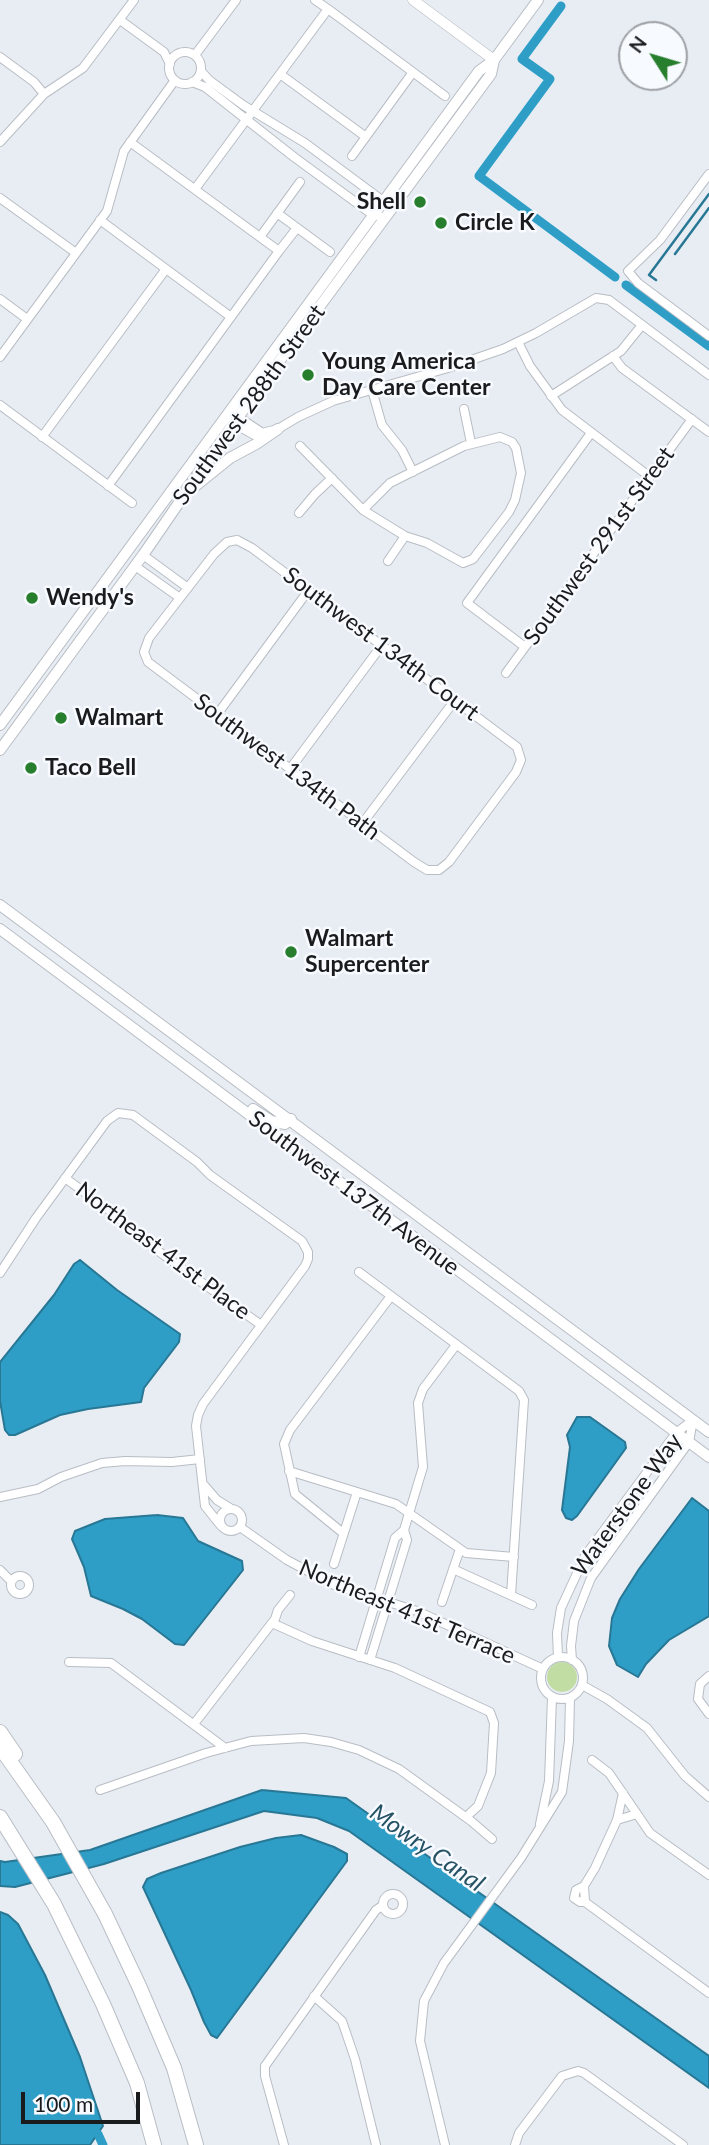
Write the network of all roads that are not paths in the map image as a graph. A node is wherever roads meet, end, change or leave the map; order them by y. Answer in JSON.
{"nodes":[{"id":1,"x":134,"y":0,"type":"edge"},
{"id":2,"x":236,"y":0,"type":"edge"},
{"id":3,"x":315,"y":0,"type":"edge"},
{"id":4,"x":413,"y":0,"type":"edge"},
{"id":5,"x":538,"y":0,"type":"edge"},
{"id":6,"x":328,"y":9,"type":"junction"},
{"id":7,"x":120,"y":20,"type":"junction"},
{"id":8,"x":164,"y":52,"type":"junction"},
{"id":9,"x":177,"y":54,"type":"junction"},
{"id":10,"x":195,"y":55,"type":"junction"},
{"id":11,"x":0,"y":57,"type":"edge"},
{"id":12,"x":494,"y":60,"type":"junction"},
{"id":13,"x":170,"y":64,"type":"junction"},
{"id":14,"x":201,"y":71,"type":"junction"},
{"id":15,"x":413,"y":72,"type":"junction"},
{"id":16,"x":280,"y":74,"type":"junction"},
{"id":17,"x":175,"y":80,"type":"junction"},
{"id":18,"x":192,"y":82,"type":"junction"},
{"id":19,"x":44,"y":94,"type":"junction"},
{"id":20,"x":444,"y":96,"type":"dead end"},
{"id":21,"x":253,"y":110,"type":"junction"},
{"id":22,"x":247,"y":119,"type":"junction"},
{"id":23,"x":366,"y":137,"type":"junction"},
{"id":24,"x":0,"y":142,"type":"edge"},
{"id":25,"x":130,"y":142,"type":"junction"},
{"id":26,"x":305,"y":143,"type":"junction"},
{"id":27,"x":352,"y":156,"type":"dead end"},
{"id":28,"x":294,"y":157,"type":"junction"},
{"id":29,"x":709,"y":174,"type":"edge"},
{"id":30,"x":300,"y":182,"type":"dead end"},
{"id":31,"x":195,"y":189,"type":"junction"},
{"id":32,"x":0,"y":198,"type":"edge"},
{"id":33,"x":383,"y":201,"type":"junction"},
{"id":34,"x":277,"y":213,"type":"junction"},
{"id":35,"x":373,"y":215,"type":"junction"},
{"id":36,"x":386,"y":216,"type":"junction"},
{"id":37,"x":100,"y":220,"type":"junction"},
{"id":38,"x":297,"y":228,"type":"junction"},
{"id":39,"x":260,"y":237,"type":"junction"},
{"id":40,"x":279,"y":251,"type":"junction"},
{"id":41,"x":330,"y":252,"type":"dead end"},
{"id":42,"x":76,"y":254,"type":"junction"},
{"id":43,"x":166,"y":269,"type":"junction"},
{"id":44,"x":0,"y":299,"type":"edge"},
{"id":45,"x":231,"y":317,"type":"junction"},
{"id":46,"x":27,"y":319,"type":"junction"},
{"id":47,"x":642,"y":325,"type":"junction"},
{"id":48,"x":292,"y":334,"type":"junction"},
{"id":49,"x":709,"y":335,"type":"edge"},
{"id":50,"x":518,"y":342,"type":"junction"},
{"id":51,"x":613,"y":356,"type":"junction"},
{"id":52,"x":0,"y":357,"type":"edge"},
{"id":53,"x":709,"y":375,"type":"edge"},
{"id":54,"x":372,"y":390,"type":"junction"},
{"id":55,"x":551,"y":396,"type":"junction"},
{"id":56,"x":0,"y":405,"type":"edge"},
{"id":57,"x":464,"y":409,"type":"dead end"},
{"id":58,"x":231,"y":417,"type":"junction"},
{"id":59,"x":692,"y":419,"type":"junction"},
{"id":60,"x":278,"y":429,"type":"junction"},
{"id":61,"x":709,"y":432,"type":"edge"},
{"id":62,"x":591,"y":433,"type":"junction"},
{"id":63,"x":42,"y":437,"type":"junction"},
{"id":64,"x":471,"y":443,"type":"junction"},
{"id":65,"x":300,"y":446,"type":"dead end"},
{"id":66,"x":413,"y":472,"type":"junction"},
{"id":67,"x":650,"y":477,"type":"junction"},
{"id":68,"x":332,"y":478,"type":"junction"},
{"id":69,"x":108,"y":485,"type":"junction"},
{"id":70,"x":184,"y":495,"type":"junction"},
{"id":71,"x":132,"y":503,"type":"dead end"},
{"id":72,"x":363,"y":510,"type":"junction"},
{"id":73,"x":299,"y":513,"type":"dead end"},
{"id":74,"x":405,"y":536,"type":"junction"},
{"id":75,"x":143,"y":555,"type":"junction"},
{"id":76,"x":388,"y":561,"type":"dead end"},
{"id":77,"x":135,"y":566,"type":"junction"},
{"id":78,"x":188,"y":588,"type":"junction"},
{"id":79,"x":308,"y":591,"type":"junction"},
{"id":80,"x":180,"y":598,"type":"junction"},
{"id":81,"x":382,"y":646,"type":"junction"},
{"id":82,"x":526,"y":647,"type":"junction"},
{"id":83,"x":506,"y":673,"type":"dead end"},
{"id":84,"x":455,"y":700,"type":"junction"},
{"id":85,"x":216,"y":716,"type":"junction"},
{"id":86,"x":0,"y":725,"type":"edge"},
{"id":87,"x":0,"y":750,"type":"edge"},
{"id":88,"x":290,"y":769,"type":"junction"},
{"id":89,"x":362,"y":824,"type":"junction"},
{"id":90,"x":433,"y":872,"type":"joint"},
{"id":91,"x":0,"y":905,"type":"edge"},
{"id":92,"x":0,"y":929,"type":"edge"},
{"id":93,"x":183,"y":1066,"type":"junction"},
{"id":94,"x":291,"y":1119,"type":"junction"},
{"id":95,"x":65,"y":1178,"type":"junction"},
{"id":96,"x":493,"y":1271,"type":"junction"},
{"id":97,"x":359,"y":1272,"type":"dead end"},
{"id":98,"x":0,"y":1273,"type":"edge"},
{"id":99,"x":481,"y":1287,"type":"junction"},
{"id":100,"x":391,"y":1296,"type":"junction"},
{"id":101,"x":261,"y":1325,"type":"junction"},
{"id":102,"x":456,"y":1345,"type":"junction"},
{"id":103,"x":693,"y":1420,"type":"junction"},
{"id":104,"x":709,"y":1432,"type":"edge"},
{"id":105,"x":676,"y":1433,"type":"junction"},
{"id":106,"x":689,"y":1442,"type":"junction"},
{"id":107,"x":709,"y":1457,"type":"edge"},
{"id":108,"x":200,"y":1460,"type":"junction"},
{"id":109,"x":289,"y":1471,"type":"junction"},
{"id":110,"x":204,"y":1485,"type":"junction"},
{"id":111,"x":357,"y":1492,"type":"junction"},
{"id":112,"x":0,"y":1497,"type":"edge"},
{"id":113,"x":230,"y":1508,"type":"junction"},
{"id":114,"x":409,"y":1513,"type":"junction"},
{"id":115,"x":221,"y":1526,"type":"junction"},
{"id":116,"x":240,"y":1527,"type":"junction"},
{"id":117,"x":404,"y":1530,"type":"junction"},
{"id":118,"x":344,"y":1533,"type":"junction"},
{"id":119,"x":460,"y":1549,"type":"junction"},
{"id":120,"x":514,"y":1558,"type":"junction"},
{"id":121,"x":334,"y":1564,"type":"dead end"},
{"id":122,"x":453,"y":1569,"type":"junction"},
{"id":123,"x":0,"y":1570,"type":"edge"},
{"id":124,"x":11,"y":1581,"type":"dead end"},
{"id":125,"x":290,"y":1595,"type":"dead end"},
{"id":126,"x":511,"y":1595,"type":"junction"},
{"id":127,"x":377,"y":1598,"type":"junction"},
{"id":128,"x":389,"y":1602,"type":"junction"},
{"id":129,"x":442,"y":1602,"type":"dead end"},
{"id":130,"x":532,"y":1605,"type":"dead end"},
{"id":131,"x":272,"y":1623,"type":"junction"},
{"id":132,"x":359,"y":1657,"type":"junction"},
{"id":133,"x":558,"y":1657,"type":"junction"},
{"id":134,"x":572,"y":1660,"type":"junction"},
{"id":135,"x":370,"y":1661,"type":"junction"},
{"id":136,"x":69,"y":1662,"type":"dead end"},
{"id":137,"x":543,"y":1669,"type":"junction"},
{"id":138,"x":709,"y":1676,"type":"edge"},
{"id":139,"x":582,"y":1685,"type":"junction"},
{"id":140,"x":552,"y":1697,"type":"junction"},
{"id":141,"x":570,"y":1698,"type":"junction"},
{"id":142,"x":709,"y":1714,"type":"edge"},
{"id":143,"x":194,"y":1724,"type":"junction"},
{"id":144,"x":0,"y":1732,"type":"edge"},
{"id":145,"x":0,"y":1747,"type":"edge"},
{"id":146,"x":225,"y":1748,"type":"junction"},
{"id":147,"x":592,"y":1760,"type":"dead end"},
{"id":148,"x":100,"y":1790,"type":"dead end"},
{"id":149,"x":623,"y":1793,"type":"junction"},
{"id":150,"x":709,"y":1797,"type":"edge"},
{"id":151,"x":637,"y":1814,"type":"junction"},
{"id":152,"x":0,"y":1817,"type":"edge"},
{"id":153,"x":466,"y":1817,"type":"junction"},
{"id":154,"x":617,"y":1819,"type":"junction"},
{"id":155,"x":53,"y":1822,"type":"junction"},
{"id":156,"x":537,"y":1834,"type":"junction"},
{"id":157,"x":492,"y":1839,"type":"dead end"},
{"id":158,"x":709,"y":1875,"type":"edge"},
{"id":159,"x":382,"y":1906,"type":"dead end"},
{"id":160,"x":709,"y":1993,"type":"edge"},
{"id":161,"x":314,"y":1996,"type":"junction"},
{"id":162,"x":155,"y":2145,"type":"edge"},
{"id":163,"x":196,"y":2145,"type":"edge"},
{"id":164,"x":285,"y":2145,"type":"edge"},
{"id":165,"x":376,"y":2145,"type":"edge"},
{"id":166,"x":446,"y":2145,"type":"edge"},
{"id":167,"x":515,"y":2145,"type":"edge"},
{"id":168,"x":683,"y":2145,"type":"edge"}],
"edges":[{"from":1,"to":7,"type":"street"},
{"from":2,"to":10,"type":"street"},
{"from":3,"to":6,"type":"street"},
{"from":4,"to":12,"type":"street"},
{"from":5,"to":12,"type":"main road","name":"Southwest 288th Street"},
{"from":6,"to":15,"type":"street"},
{"from":6,"to":16,"type":"street"},
{"from":7,"to":8,"type":"street"},
{"from":7,"to":19,"type":"street"},
{"from":8,"to":9,"type":"street"},
{"from":8,"to":13,"type":"street"},
{"from":9,"to":10,"type":"street"},
{"from":9,"to":13,"type":"street"},
{"from":10,"to":14,"type":"street"},
{"from":11,"to":19,"type":"street"},
{"from":12,"to":33,"type":"main road","name":"Southwest 288th Street"},
{"from":12,"to":36,"type":"main road","name":"Southwest 288th Street"},
{"from":13,"to":17,"type":"street"},
{"from":14,"to":18,"type":"street"},
{"from":14,"to":21,"type":"street"},
{"from":15,"to":20,"type":"street"},
{"from":15,"to":23,"type":"street"},
{"from":16,"to":21,"type":"street"},
{"from":16,"to":23,"type":"street"},
{"from":17,"to":18,"type":"street"},
{"from":17,"to":25,"type":"street"},
{"from":18,"to":22,"type":"street"},
{"from":19,"to":24,"type":"street"},
{"from":21,"to":22,"type":"street"},
{"from":21,"to":26,"type":"street"},
{"from":22,"to":28,"type":"street"},
{"from":22,"to":31,"type":"street"},
{"from":23,"to":27,"type":"street"},
{"from":25,"to":31,"type":"street"},
{"from":25,"to":37,"type":"street"},
{"from":26,"to":28,"type":"street"},
{"from":26,"to":33,"type":"street"},
{"from":28,"to":35,"type":"street"},
{"from":29,"to":49,"type":"street"},
{"from":30,"to":34,"type":"street"},
{"from":31,"to":39,"type":"street"},
{"from":32,"to":42,"type":"street"},
{"from":33,"to":35,"type":"main road","name":"Southwest 288th Street"},
{"from":33,"to":36,"type":"street"},
{"from":34,"to":38,"type":"street"},
{"from":34,"to":39,"type":"street"},
{"from":35,"to":36,"type":"street"},
{"from":35,"to":48,"type":"main road","name":"Southwest 288th Street"},
{"from":36,"to":48,"type":"main road","name":"Southwest 288th Street"},
{"from":37,"to":42,"type":"street"},
{"from":37,"to":43,"type":"street"},
{"from":38,"to":40,"type":"street"},
{"from":38,"to":41,"type":"street"},
{"from":39,"to":40,"type":"street"},
{"from":40,"to":45,"type":"street"},
{"from":42,"to":46,"type":"street"},
{"from":43,"to":45,"type":"street"},
{"from":43,"to":63,"type":"street"},
{"from":44,"to":46,"type":"street"},
{"from":45,"to":69,"type":"street"},
{"from":46,"to":52,"type":"street"},
{"from":47,"to":50,"type":"street"},
{"from":47,"to":51,"type":"street"},
{"from":47,"to":53,"type":"street"},
{"from":48,"to":58,"type":"main road","name":"Southwest 288th Street"},
{"from":50,"to":54,"type":"street"},
{"from":50,"to":55,"type":"street"},
{"from":51,"to":55,"type":"street"},
{"from":51,"to":59,"type":"street"},
{"from":54,"to":60,"type":"street"},
{"from":54,"to":66,"type":"street"},
{"from":55,"to":62,"type":"street"},
{"from":56,"to":63,"type":"street"},
{"from":57,"to":64,"type":"street"},
{"from":58,"to":60,"type":"street"},
{"from":58,"to":70,"type":"main road","name":"Southwest 288th Street"},
{"from":58,"to":86,"type":"main road","name":"Southwest 288th Street"},
{"from":59,"to":61,"type":"street"},
{"from":59,"to":67,"type":"street","name":"Southwest 291st Street"},
{"from":60,"to":70,"type":"main road"},
{"from":62,"to":67,"type":"street"},
{"from":62,"to":82,"type":"street"},
{"from":63,"to":69,"type":"street"},
{"from":64,"to":66,"type":"street"},
{"from":64,"to":74,"type":"street"},
{"from":65,"to":68,"type":"street"},
{"from":66,"to":72,"type":"street"},
{"from":67,"to":82,"type":"street","name":"Southwest 291st Street"},
{"from":68,"to":72,"type":"street"},
{"from":68,"to":73,"type":"street"},
{"from":69,"to":71,"type":"street"},
{"from":70,"to":75,"type":"main road","name":"Southwest 288th Street"},
{"from":72,"to":74,"type":"street"},
{"from":74,"to":76,"type":"street"},
{"from":75,"to":77,"type":"main road","name":"Southwest 288th Street"},
{"from":75,"to":78,"type":"street"},
{"from":77,"to":80,"type":"street"},
{"from":77,"to":87,"type":"main road","name":"Southwest 288th Street"},
{"from":78,"to":79,"type":"street","name":"Southwest 134th Court"},
{"from":78,"to":80,"type":"street"},
{"from":79,"to":81,"type":"street","name":"Southwest 134th Court"},
{"from":79,"to":85,"type":"street"},
{"from":80,"to":85,"type":"street","name":"Southwest 134th Path"},
{"from":81,"to":84,"type":"street","name":"Southwest 134th Court"},
{"from":81,"to":88,"type":"street"},
{"from":82,"to":83,"type":"street","name":"Southwest 291st Street"},
{"from":84,"to":89,"type":"street"},
{"from":84,"to":90,"type":"street","name":"Southwest 134th Court"},
{"from":85,"to":88,"type":"street","name":"Southwest 134th Path"},
{"from":88,"to":89,"type":"street","name":"Southwest 134th Path"},
{"from":89,"to":90,"type":"street","name":"Southwest 134th Path"},
{"from":91,"to":94,"type":"main road","name":"Southwest 137th Avenue"},
{"from":92,"to":93,"type":"main road","name":"Southwest 137th Avenue"},
{"from":93,"to":94,"type":"main road"},
{"from":93,"to":99,"type":"main road","name":"Southwest 137th Avenue"},
{"from":94,"to":96,"type":"main road","name":"Southwest 137th Avenue"},
{"from":95,"to":98,"type":"street"},
{"from":95,"to":101,"type":"street","name":"Northeast 41st Place"},
{"from":95,"to":101,"type":"street"},
{"from":96,"to":99,"type":"main road"},
{"from":96,"to":103,"type":"main road","name":"Southwest 137th Avenue"},
{"from":97,"to":100,"type":"street"},
{"from":99,"to":105,"type":"main road","name":"Southwest 137th Avenue"},
{"from":100,"to":102,"type":"street"},
{"from":100,"to":109,"type":"street"},
{"from":101,"to":108,"type":"street"},
{"from":102,"to":114,"type":"street"},
{"from":102,"to":120,"type":"street"},
{"from":103,"to":104,"type":"main road","name":"Southwest 137th Avenue"},
{"from":103,"to":105,"type":"street","name":"Waterstone Way"},
{"from":103,"to":106,"type":"street","name":"Waterstone Way"},
{"from":105,"to":106,"type":"main road","name":"Southwest 137th Avenue"},
{"from":105,"to":133,"type":"street","name":"Waterstone Way"},
{"from":106,"to":107,"type":"main road","name":"Southwest 137th Avenue"},
{"from":106,"to":134,"type":"street","name":"Waterstone Way"},
{"from":108,"to":110,"type":"street"},
{"from":108,"to":112,"type":"street"},
{"from":109,"to":111,"type":"street"},
{"from":109,"to":118,"type":"street"},
{"from":110,"to":113,"type":"street"},
{"from":110,"to":115,"type":"street"},
{"from":111,"to":114,"type":"street"},
{"from":111,"to":118,"type":"street"},
{"from":113,"to":115,"type":"street"},
{"from":113,"to":116,"type":"street"},
{"from":114,"to":117,"type":"street"},
{"from":114,"to":119,"type":"street"},
{"from":115,"to":116,"type":"street"},
{"from":116,"to":127,"type":"street","name":"Northeast 41st Terrace"},
{"from":117,"to":127,"type":"street"},
{"from":117,"to":128,"type":"street"},
{"from":118,"to":121,"type":"street"},
{"from":119,"to":120,"type":"street"},
{"from":119,"to":122,"type":"street"},
{"from":120,"to":126,"type":"street"},
{"from":122,"to":126,"type":"street"},
{"from":122,"to":129,"type":"street"},
{"from":123,"to":124,"type":"street"},
{"from":125,"to":131,"type":"street"},
{"from":126,"to":130,"type":"street"},
{"from":127,"to":128,"type":"street","name":"Northeast 41st Terrace"},
{"from":127,"to":132,"type":"street"},
{"from":128,"to":135,"type":"street"},
{"from":128,"to":137,"type":"street","name":"Northeast 41st Terrace"},
{"from":131,"to":132,"type":"street"},
{"from":131,"to":143,"type":"street"},
{"from":132,"to":135,"type":"street"},
{"from":133,"to":134,"type":"street"},
{"from":133,"to":137,"type":"street"},
{"from":134,"to":139,"type":"street"},
{"from":135,"to":153,"type":"street"},
{"from":136,"to":143,"type":"street"},
{"from":137,"to":140,"type":"street"},
{"from":138,"to":142,"type":"street"},
{"from":139,"to":141,"type":"street"},
{"from":139,"to":150,"type":"street"},
{"from":140,"to":141,"type":"street"},
{"from":140,"to":156,"type":"street"},
{"from":141,"to":156,"type":"street"},
{"from":143,"to":146,"type":"street"},
{"from":144,"to":155,"type":"highway"},
{"from":145,"to":155,"type":"highway"},
{"from":146,"to":148,"type":"street"},
{"from":146,"to":153,"type":"street"},
{"from":147,"to":149,"type":"street"},
{"from":149,"to":151,"type":"street"},
{"from":149,"to":154,"type":"street"},
{"from":151,"to":154,"type":"street"},
{"from":151,"to":158,"type":"street"},
{"from":152,"to":162,"type":"highway"},
{"from":153,"to":157,"type":"street"},
{"from":154,"to":160,"type":"street"},
{"from":155,"to":163,"type":"highway"},
{"from":156,"to":166,"type":"street"},
{"from":159,"to":161,"type":"street"},
{"from":161,"to":164,"type":"street"},
{"from":161,"to":165,"type":"street"},
{"from":167,"to":168,"type":"street"}]}
